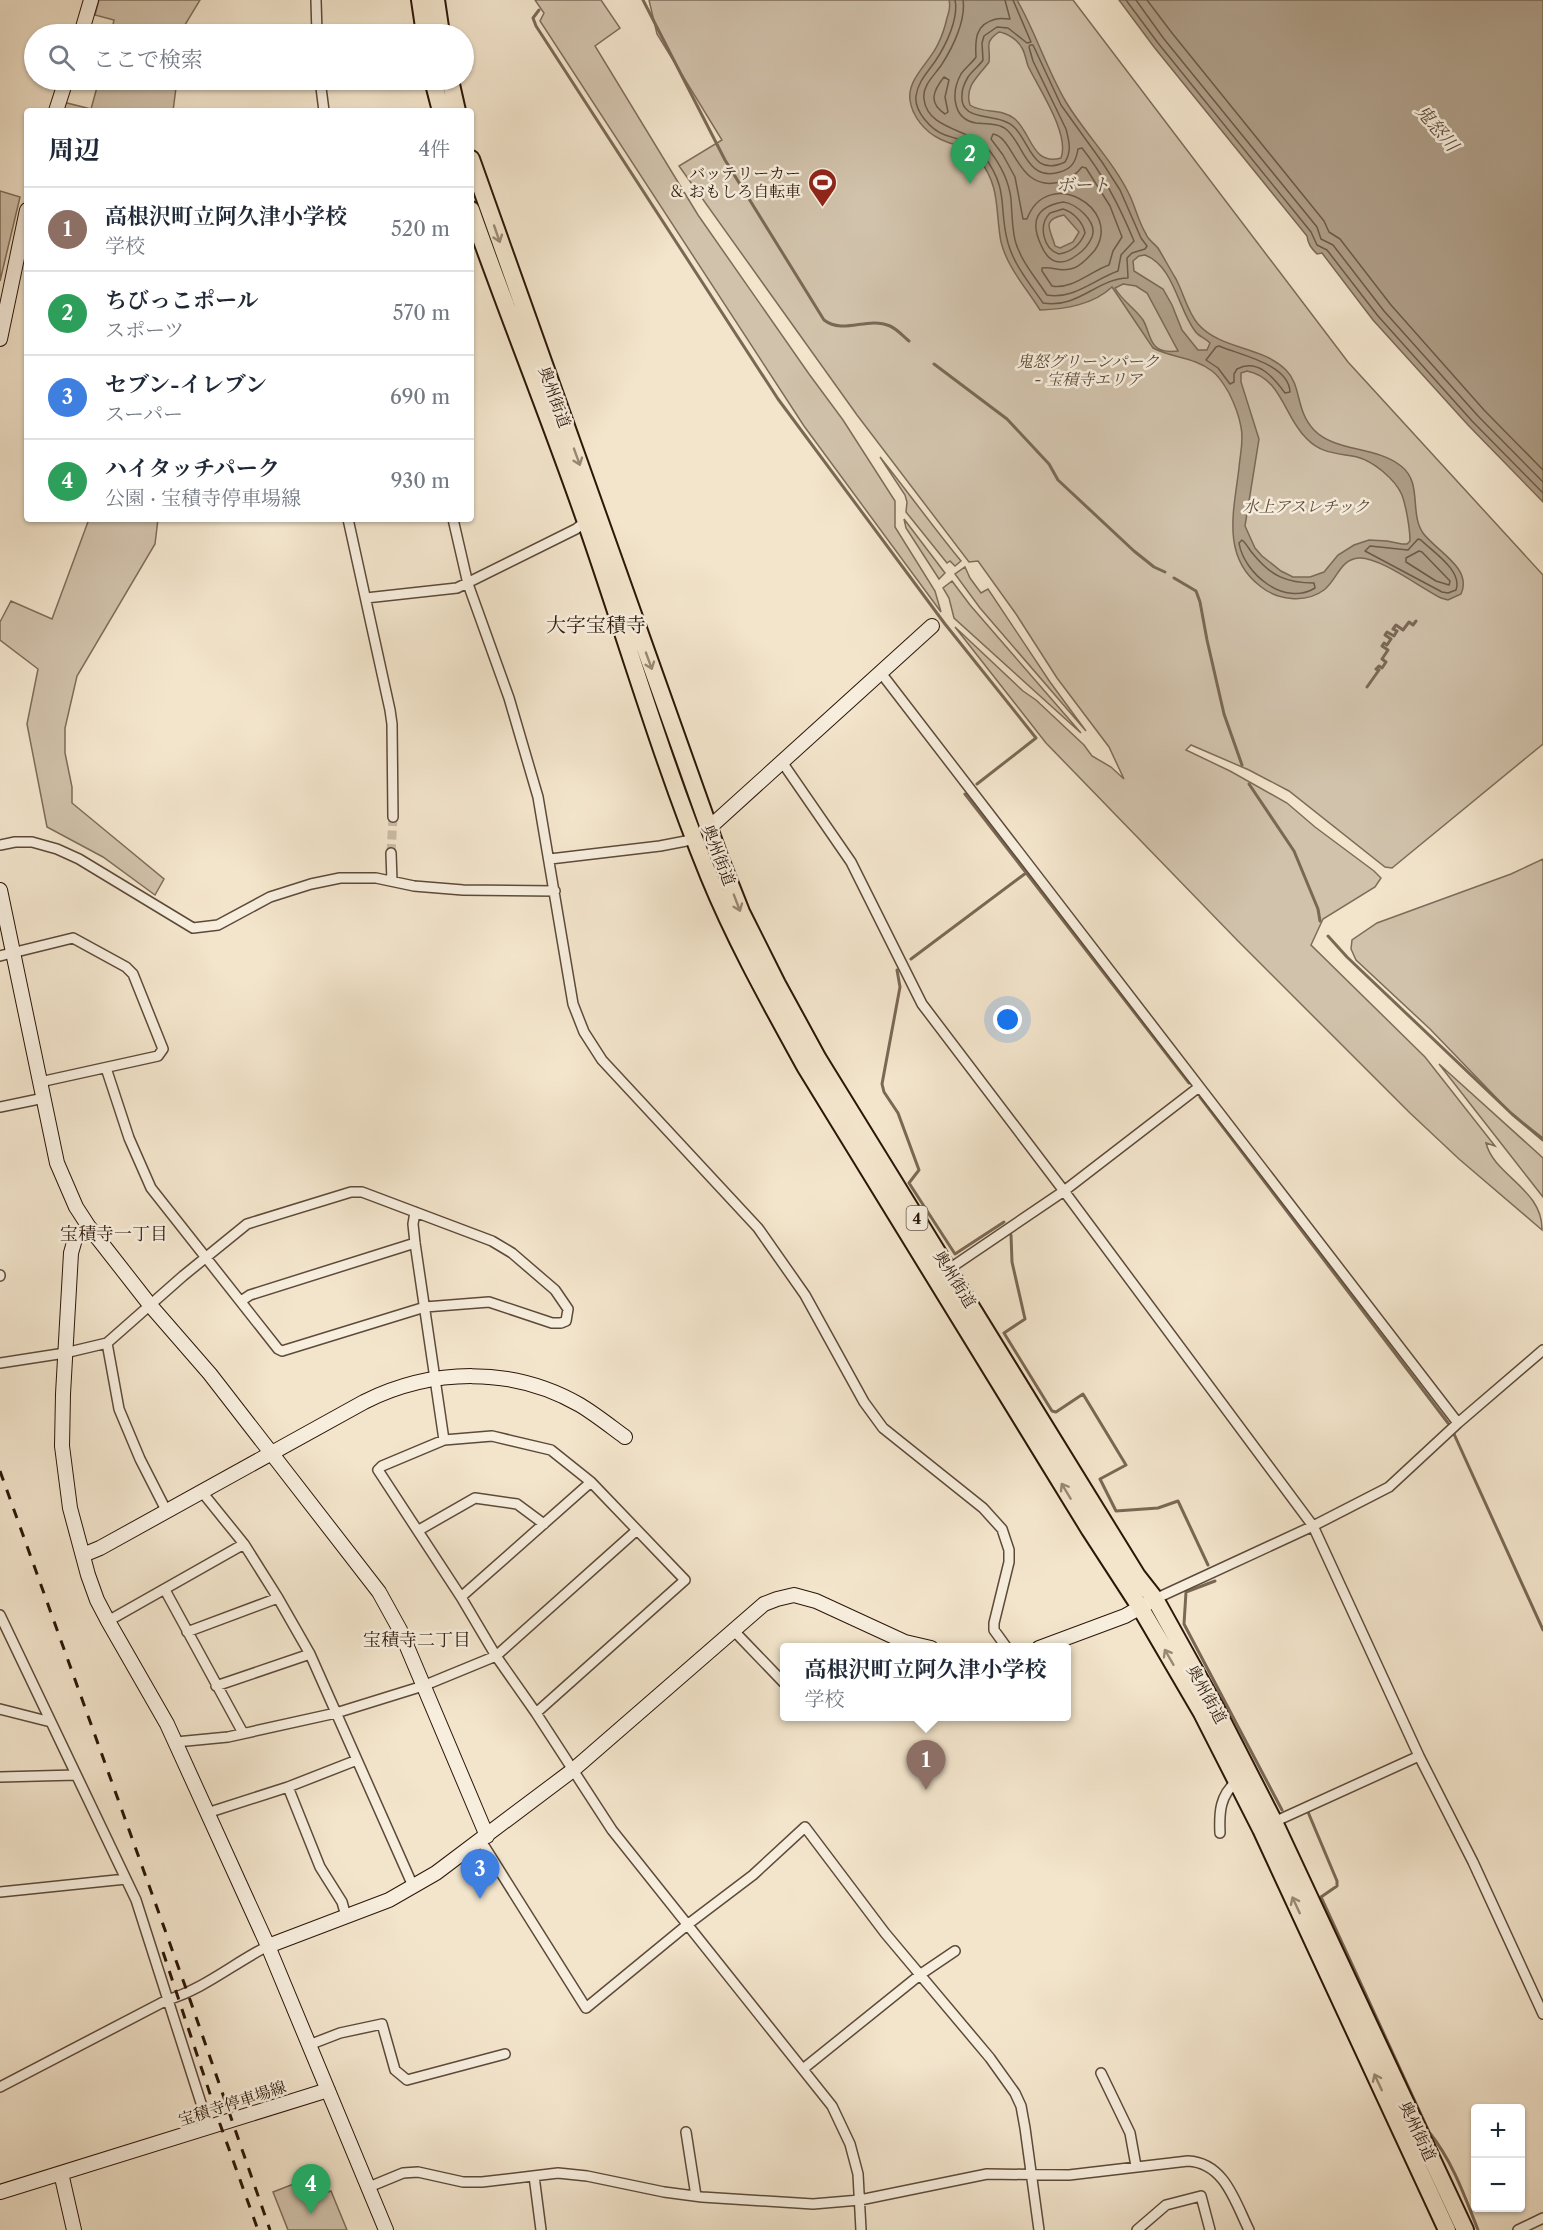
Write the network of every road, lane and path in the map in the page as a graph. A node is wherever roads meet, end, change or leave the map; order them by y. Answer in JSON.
{"nodes":[{"id":1,"x":91,"y":0,"type":"edge"},
{"id":2,"x":316,"y":0,"type":"edge"},
{"id":3,"x":420,"y":0,"type":"edge"},
{"id":4,"x":436,"y":0,"type":"edge"},
{"id":5,"x":84,"y":24,"type":"edge"},
{"id":6,"x":317,"y":24,"type":"edge"},
{"id":7,"x":424,"y":24,"type":"edge"},
{"id":8,"x":440,"y":24,"type":"edge"},
{"id":9,"x":63,"y":90,"type":"edge"},
{"id":10,"x":321,"y":90,"type":"edge"},
{"id":11,"x":436,"y":90,"type":"edge"},
{"id":12,"x":452,"y":90,"type":"edge"},
{"id":13,"x":57,"y":108,"type":"edge"},
{"id":14,"x":324,"y":108,"type":"edge"},
{"id":15,"x":440,"y":108,"type":"edge"},
{"id":16,"x":456,"y":108,"type":"edge"},
{"id":17,"x":474,"y":168,"type":"edge"},
{"id":18,"x":474,"y":218,"type":"edge"},
{"id":19,"x":24,"y":224,"type":"edge"},
{"id":20,"x":0,"y":339,"type":"edge"},
{"id":21,"x":586,"y":521,"type":"junction"},
{"id":22,"x":349,"y":522,"type":"edge"},
{"id":23,"x":454,"y":522,"type":"edge"},
{"id":24,"x":468,"y":584,"type":"junction"},
{"id":25,"x":366,"y":598,"type":"junction"},
{"id":26,"x":932,"y":626,"type":"dead end"},
{"id":27,"x":881,"y":673,"type":"junction"},
{"id":28,"x":782,"y":762,"type":"junction"},
{"id":29,"x":393,"y":817,"type":"tunnel mouth"},
{"id":30,"x":702,"y":833,"type":"junction"},
{"id":31,"x":0,"y":845,"type":"edge"},
{"id":32,"x":392,"y":853,"type":"tunnel mouth"},
{"id":33,"x":550,"y":858,"type":"junction"},
{"id":34,"x":392,"y":881,"type":"junction"},
{"id":35,"x":0,"y":890,"type":"edge"},
{"id":36,"x":555,"y":891,"type":"junction"},
{"id":37,"x":6,"y":955,"type":"edge"},
{"id":38,"x":106,"y":1068,"type":"junction"},
{"id":39,"x":40,"y":1082,"type":"junction"},
{"id":40,"x":1199,"y":1087,"type":"junction"},
{"id":41,"x":44,"y":1098,"type":"junction"},
{"id":42,"x":0,"y":1107,"type":"edge"},
{"id":43,"x":1064,"y":1191,"type":"junction"},
{"id":44,"x":415,"y":1212,"type":"junction"},
{"id":45,"x":89,"y":1227,"type":"junction"},
{"id":46,"x":415,"y":1243,"type":"junction"},
{"id":47,"x":206,"y":1258,"type":"junction"},
{"id":48,"x":949,"y":1269,"type":"junction"},
{"id":49,"x":241,"y":1301,"type":"junction"},
{"id":50,"x":150,"y":1305,"type":"junction"},
{"id":51,"x":425,"y":1307,"type":"junction"},
{"id":52,"x":107,"y":1343,"type":"junction"},
{"id":53,"x":1543,"y":1350,"type":"edge"},
{"id":54,"x":65,"y":1353,"type":"junction"},
{"id":55,"x":0,"y":1363,"type":"edge"},
{"id":56,"x":435,"y":1379,"type":"junction"},
{"id":57,"x":1458,"y":1423,"type":"junction"},
{"id":58,"x":625,"y":1437,"type":"dead end"},
{"id":59,"x":444,"y":1440,"type":"junction"},
{"id":60,"x":270,"y":1453,"type":"junction"},
{"id":61,"x":591,"y":1482,"type":"junction"},
{"id":62,"x":202,"y":1492,"type":"junction"},
{"id":63,"x":167,"y":1512,"type":"junction"},
{"id":64,"x":544,"y":1524,"type":"junction"},
{"id":65,"x":1313,"y":1526,"type":"junction"},
{"id":66,"x":419,"y":1530,"type":"junction"},
{"id":67,"x":637,"y":1530,"type":"junction"},
{"id":68,"x":244,"y":1544,"type":"junction"},
{"id":69,"x":83,"y":1555,"type":"junction"},
{"id":70,"x":165,"y":1590,"type":"junction"},
{"id":71,"x":461,"y":1597,"type":"junction"},
{"id":72,"x":278,"y":1598,"type":"junction"},
{"id":73,"x":1148,"y":1603,"type":"junction"},
{"id":74,"x":0,"y":1615,"type":"edge"},
{"id":75,"x":108,"y":1621,"type":"junction"},
{"id":76,"x":187,"y":1632,"type":"junction"},
{"id":77,"x":735,"y":1632,"type":"junction"},
{"id":78,"x":909,"y":1643,"type":"edge"},
{"id":79,"x":1004,"y":1643,"type":"edge"},
{"id":80,"x":1050,"y":1643,"type":"edge"},
{"id":81,"x":310,"y":1654,"type":"junction"},
{"id":82,"x":496,"y":1656,"type":"junction"},
{"id":83,"x":780,"y":1679,"type":"edge"},
{"id":84,"x":216,"y":1686,"type":"junction"},
{"id":85,"x":423,"y":1686,"type":"junction"},
{"id":86,"x":0,"y":1709,"type":"edge"},
{"id":87,"x":336,"y":1713,"type":"junction"},
{"id":88,"x":536,"y":1713,"type":"junction"},
{"id":89,"x":51,"y":1722,"type":"junction"},
{"id":90,"x":243,"y":1733,"type":"junction"},
{"id":91,"x":176,"y":1742,"type":"junction"},
{"id":92,"x":1419,"y":1756,"type":"junction"},
{"id":93,"x":357,"y":1760,"type":"junction"},
{"id":94,"x":573,"y":1770,"type":"junction"},
{"id":95,"x":76,"y":1775,"type":"junction"},
{"id":96,"x":0,"y":1777,"type":"edge"},
{"id":97,"x":1236,"y":1781,"type":"junction"},
{"id":98,"x":288,"y":1787,"type":"junction"},
{"id":99,"x":207,"y":1813,"type":"junction"},
{"id":100,"x":1274,"y":1822,"type":"junction"},
{"id":101,"x":1220,"y":1833,"type":"dead end"},
{"id":102,"x":484,"y":1838,"type":"junction"},
{"id":103,"x":126,"y":1879,"type":"junction"},
{"id":104,"x":413,"y":1886,"type":"junction"},
{"id":105,"x":0,"y":1892,"type":"edge"},
{"id":106,"x":346,"y":1916,"type":"junction"},
{"id":107,"x":687,"y":1925,"type":"junction"},
{"id":108,"x":268,"y":1946,"type":"junction"},
{"id":109,"x":955,"y":1951,"type":"dead end"},
{"id":110,"x":921,"y":1974,"type":"junction"},
{"id":111,"x":167,"y":2000,"type":"junction"},
{"id":112,"x":1543,"y":2014,"type":"edge"},
{"id":113,"x":309,"y":2045,"type":"junction"},
{"id":114,"x":505,"y":2054,"type":"dead end"},
{"id":115,"x":803,"y":2069,"type":"junction"},
{"id":116,"x":1101,"y":2073,"type":"dead end"},
{"id":117,"x":0,"y":2087,"type":"edge"},
{"id":118,"x":328,"y":2090,"type":"junction"},
{"id":119,"x":209,"y":2128,"type":"junction"},
{"id":120,"x":686,"y":2132,"type":"dead end"},
{"id":121,"x":1136,"y":2166,"type":"junction"},
{"id":122,"x":61,"y":2173,"type":"junction"},
{"id":123,"x":1031,"y":2174,"type":"junction"},
{"id":124,"x":534,"y":2176,"type":"junction"},
{"id":125,"x":369,"y":2187,"type":"junction"},
{"id":126,"x":0,"y":2192,"type":"edge"},
{"id":127,"x":696,"y":2196,"type":"junction"},
{"id":128,"x":860,"y":2200,"type":"junction"},
{"id":129,"x":1543,"y":2218,"type":"edge"},
{"id":130,"x":74,"y":2230,"type":"edge"},
{"id":131,"x":386,"y":2230,"type":"edge"},
{"id":132,"x":541,"y":2230,"type":"edge"},
{"id":133,"x":861,"y":2230,"type":"edge"},
{"id":134,"x":1039,"y":2230,"type":"edge"},
{"id":135,"x":1137,"y":2230,"type":"edge"},
{"id":136,"x":1210,"y":2230,"type":"edge"},
{"id":137,"x":1250,"y":2230,"type":"edge"},
{"id":138,"x":1448,"y":2230,"type":"edge"},
{"id":139,"x":1465,"y":2230,"type":"edge"},
{"id":140,"x":1518,"y":2230,"type":"edge"}],
"edges":[{"from":1,"to":5,"type":"street"},
{"from":2,"to":6,"type":"street"},
{"from":3,"to":7,"type":"highway"},
{"from":4,"to":8,"type":"highway"},
{"from":9,"to":13,"type":"street"},
{"from":10,"to":14,"type":"street"},
{"from":11,"to":15,"type":"highway"},
{"from":12,"to":16,"type":"highway"},
{"from":17,"to":30,"type":"highway","name":"奥州街道","number":"4","one_way":true},
{"from":18,"to":21,"type":"highway","name":"奥州街道","number":"4"},
{"from":19,"to":20,"type":"street"},
{"from":21,"to":24,"type":"street"},
{"from":21,"to":30,"type":"highway","name":"奥州街道","number":"4"},
{"from":22,"to":25,"type":"street"},
{"from":23,"to":24,"type":"street"},
{"from":24,"to":25,"type":"street"},
{"from":24,"to":33,"type":"street"},
{"from":25,"to":29,"type":"street"},
{"from":26,"to":27,"type":"street"},
{"from":27,"to":28,"type":"street"},
{"from":27,"to":40,"type":"street"},
{"from":28,"to":30,"type":"street"},
{"from":28,"to":43,"type":"street"},
{"from":30,"to":33,"type":"street"},
{"from":30,"to":48,"type":"highway","name":"奥州街道","number":"4","one_way":true},
{"from":73,"to":30,"type":"highway","name":"奥州街道","number":"4","one_way":true},
{"from":31,"to":34,"type":"street"},
{"from":32,"to":34,"type":"street"},
{"from":33,"to":36,"type":"street"},
{"from":34,"to":36,"type":"street"},
{"from":35,"to":37,"type":"street"},
{"from":36,"to":79,"type":"street"},
{"from":37,"to":38,"type":"street"},
{"from":37,"to":39,"type":"street"},
{"from":38,"to":39,"type":"street"},
{"from":38,"to":47,"type":"street"},
{"from":39,"to":41,"type":"street"},
{"from":40,"to":43,"type":"street"},
{"from":40,"to":57,"type":"street"},
{"from":41,"to":42,"type":"street"},
{"from":41,"to":45,"type":"street"},
{"from":43,"to":48,"type":"street"},
{"from":43,"to":65,"type":"street"},
{"from":44,"to":46,"type":"street"},
{"from":44,"to":47,"type":"street"},
{"from":44,"to":51,"type":"street"},
{"from":45,"to":50,"type":"street"},
{"from":45,"to":54,"type":"street"},
{"from":46,"to":49,"type":"street"},
{"from":46,"to":51,"type":"street"},
{"from":47,"to":49,"type":"street"},
{"from":47,"to":50,"type":"street"},
{"from":48,"to":73,"type":"highway","name":"奥州街道","number":"4"},
{"from":49,"to":51,"type":"street"},
{"from":50,"to":52,"type":"street"},
{"from":50,"to":60,"type":"street"},
{"from":51,"to":56,"type":"street"},
{"from":52,"to":54,"type":"street"},
{"from":52,"to":63,"type":"street"},
{"from":53,"to":57,"type":"street"},
{"from":54,"to":55,"type":"street"},
{"from":54,"to":69,"type":"street"},
{"from":56,"to":58,"type":"street"},
{"from":56,"to":59,"type":"street"},
{"from":56,"to":60,"type":"street"},
{"from":57,"to":65,"type":"street"},
{"from":59,"to":61,"type":"street"},
{"from":59,"to":66,"type":"street"},
{"from":60,"to":62,"type":"street"},
{"from":60,"to":85,"type":"street"},
{"from":61,"to":64,"type":"street"},
{"from":61,"to":67,"type":"street"},
{"from":62,"to":63,"type":"street"},
{"from":62,"to":68,"type":"street"},
{"from":63,"to":69,"type":"street"},
{"from":64,"to":66,"type":"street"},
{"from":64,"to":71,"type":"street"},
{"from":65,"to":73,"type":"street"},
{"from":65,"to":92,"type":"street"},
{"from":66,"to":71,"type":"street"},
{"from":67,"to":82,"type":"street"},
{"from":67,"to":88,"type":"street"},
{"from":68,"to":70,"type":"street"},
{"from":68,"to":72,"type":"street"},
{"from":69,"to":75,"type":"street"},
{"from":70,"to":75,"type":"street"},
{"from":70,"to":76,"type":"street"},
{"from":71,"to":82,"type":"street"},
{"from":72,"to":76,"type":"street"},
{"from":72,"to":81,"type":"street"},
{"from":73,"to":80,"type":"street"},
{"from":97,"to":73,"type":"highway","name":"奥州街道","number":"4","one_way":true},
{"from":73,"to":100,"type":"highway","name":"奥州街道","number":"4"},
{"from":74,"to":89,"type":"street"},
{"from":75,"to":91,"type":"street"},
{"from":76,"to":84,"type":"street"},
{"from":77,"to":78,"type":"street"},
{"from":77,"to":83,"type":"street"},
{"from":77,"to":94,"type":"street"},
{"from":81,"to":84,"type":"street"},
{"from":81,"to":87,"type":"street"},
{"from":82,"to":85,"type":"street"},
{"from":82,"to":88,"type":"street"},
{"from":84,"to":90,"type":"street"},
{"from":85,"to":87,"type":"street"},
{"from":85,"to":102,"type":"street"},
{"from":86,"to":89,"type":"street"},
{"from":87,"to":90,"type":"street"},
{"from":87,"to":93,"type":"street"},
{"from":88,"to":94,"type":"street"},
{"from":89,"to":95,"type":"street"},
{"from":90,"to":91,"type":"street"},
{"from":91,"to":99,"type":"street"},
{"from":92,"to":100,"type":"street"},
{"from":92,"to":112,"type":"street"},
{"from":93,"to":98,"type":"street"},
{"from":93,"to":104,"type":"street"},
{"from":94,"to":102,"type":"street"},
{"from":94,"to":107,"type":"street"},
{"from":95,"to":96,"type":"street"},
{"from":95,"to":103,"type":"street"},
{"from":97,"to":101,"type":"street"},
{"from":138,"to":97,"type":"highway","name":"奥州街道","number":"4","one_way":true},
{"from":98,"to":99,"type":"street"},
{"from":98,"to":106,"type":"street"},
{"from":99,"to":108,"type":"street"},
{"from":100,"to":139,"type":"highway","name":"奥州街道","number":"4"},
{"from":102,"to":104,"type":"street"},
{"from":102,"to":107,"type":"street"},
{"from":103,"to":105,"type":"street"},
{"from":103,"to":111,"type":"street"},
{"from":104,"to":106,"type":"street"},
{"from":106,"to":108,"type":"street"},
{"from":107,"to":110,"type":"street"},
{"from":107,"to":115,"type":"street"},
{"from":108,"to":111,"type":"street"},
{"from":108,"to":113,"type":"street"},
{"from":109,"to":110,"type":"street"},
{"from":110,"to":115,"type":"street"},
{"from":110,"to":123,"type":"street"},
{"from":111,"to":117,"type":"street"},
{"from":111,"to":119,"type":"street"},
{"from":113,"to":114,"type":"street"},
{"from":113,"to":118,"type":"street"},
{"from":115,"to":128,"type":"street"},
{"from":116,"to":121,"type":"street"},
{"from":118,"to":119,"type":"street","name":"宝積寺停車場線"},
{"from":118,"to":125,"type":"street"},
{"from":119,"to":122,"type":"street","name":"宝積寺停車場線"},
{"from":120,"to":127,"type":"street"},
{"from":121,"to":123,"type":"street"},
{"from":121,"to":137,"type":"street"},
{"from":122,"to":126,"type":"street","name":"宝積寺停車場線"},
{"from":122,"to":130,"type":"street"},
{"from":123,"to":128,"type":"street"},
{"from":123,"to":134,"type":"street"},
{"from":124,"to":125,"type":"street"},
{"from":124,"to":127,"type":"street"},
{"from":124,"to":132,"type":"street"},
{"from":125,"to":131,"type":"street"},
{"from":127,"to":128,"type":"street"},
{"from":128,"to":133,"type":"street"},
{"from":129,"to":140,"type":"street"},
{"from":135,"to":136,"type":"street"}]}
